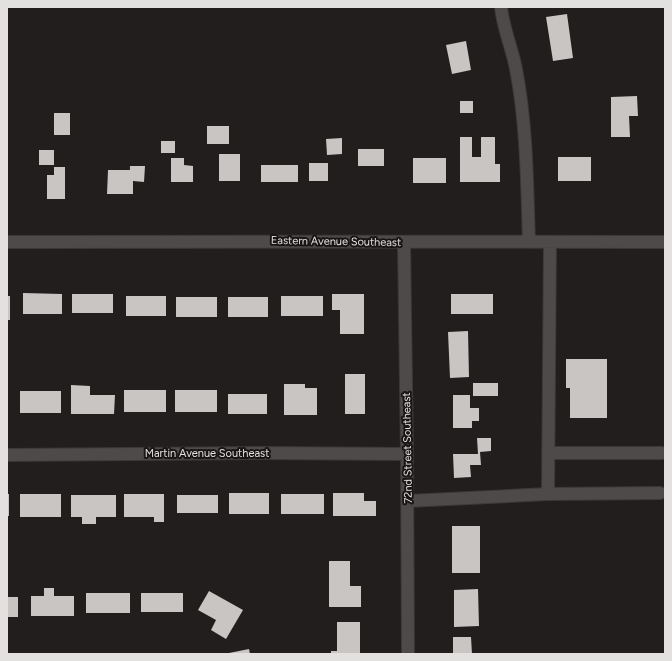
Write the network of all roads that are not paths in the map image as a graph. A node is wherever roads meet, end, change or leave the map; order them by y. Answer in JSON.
{"nodes":[{"id":1,"x":500,"y":7,"type":"edge"},
{"id":2,"x":7,"y":242,"type":"edge"},
{"id":3,"x":404,"y":242,"type":"junction"},
{"id":4,"x":529,"y":242,"type":"junction"},
{"id":5,"x":550,"y":242,"type":"junction"},
{"id":6,"x":665,"y":242,"type":"edge"},
{"id":7,"x":548,"y":453,"type":"junction"},
{"id":8,"x":662,"y":453,"type":"dead end"},
{"id":9,"x":407,"y":454,"type":"junction"},
{"id":10,"x":7,"y":455,"type":"edge"},
{"id":11,"x":660,"y":493,"type":"dead end"},
{"id":12,"x":548,"y":494,"type":"junction"},
{"id":13,"x":408,"y":501,"type":"junction"},
{"id":14,"x":408,"y":654,"type":"edge"}],
"edges":[{"from":1,"to":4,"type":"street"},
{"from":2,"to":3,"type":"street","name":"Eastern Avenue Southeast"},
{"from":3,"to":4,"type":"street","name":"Eastern Avenue Southeast"},
{"from":3,"to":9,"type":"street","name":"72nd Street Southeast"},
{"from":4,"to":5,"type":"street","name":"Eastern Avenue Southeast"},
{"from":5,"to":6,"type":"street","name":"Eastern Avenue Southeast"},
{"from":5,"to":7,"type":"street"},
{"from":7,"to":8,"type":"street"},
{"from":7,"to":12,"type":"street"},
{"from":9,"to":10,"type":"street","name":"Martin Avenue Southeast"},
{"from":9,"to":13,"type":"street","name":"72nd Street Southeast"},
{"from":11,"to":12,"type":"street"},
{"from":12,"to":13,"type":"street"},
{"from":13,"to":14,"type":"street","name":"72nd Street Southeast"}]}
